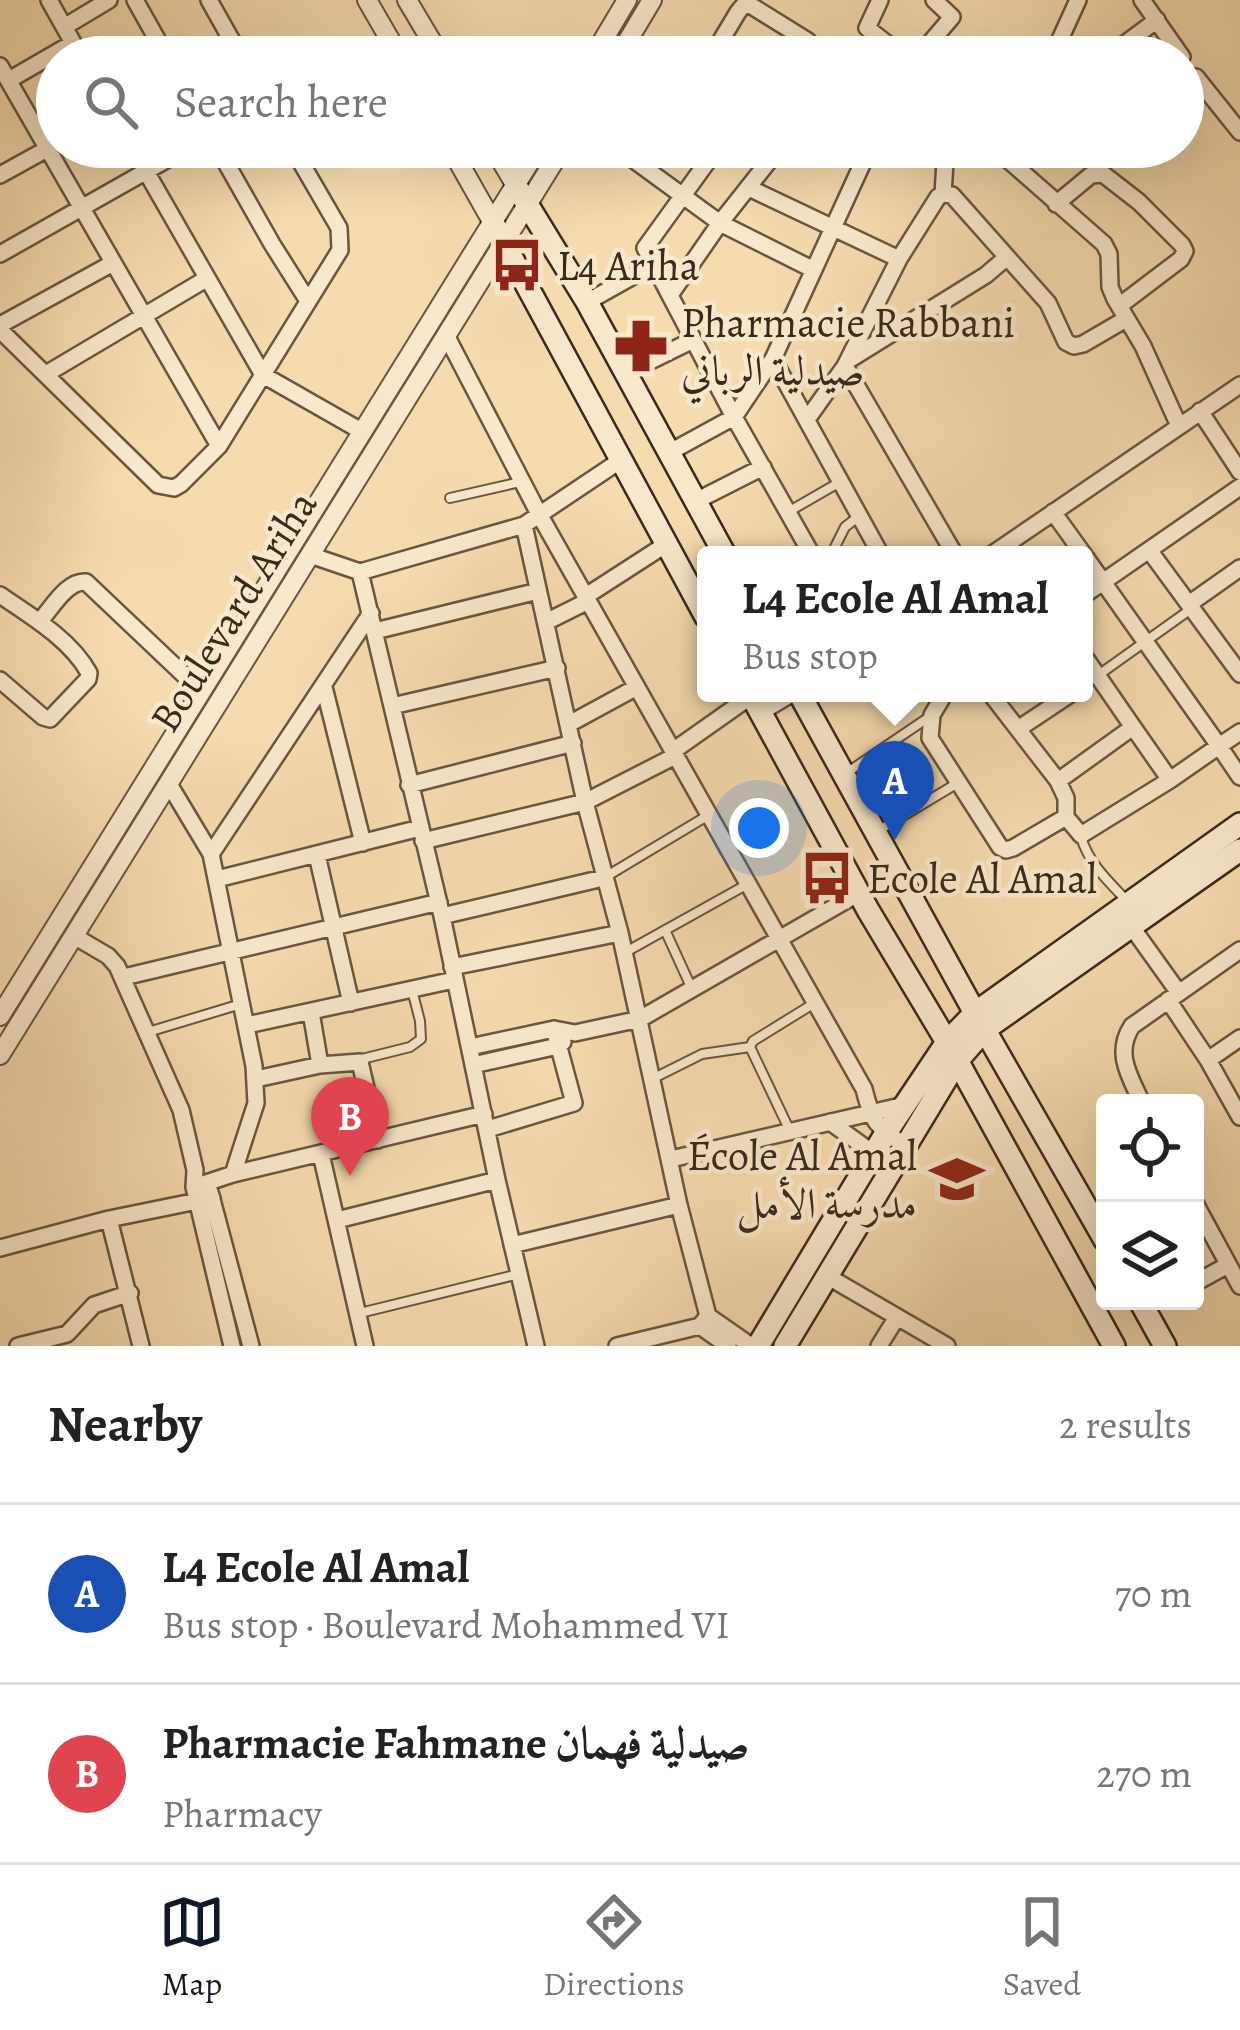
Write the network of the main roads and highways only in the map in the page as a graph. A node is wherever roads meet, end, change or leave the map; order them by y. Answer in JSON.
{"nodes":[{"id":1,"x":522,"y":195,"type":"road end"},
{"id":2,"x":499,"y":233,"type":"road end"},
{"id":3,"x":720,"y":546,"type":"edge"},
{"id":4,"x":697,"y":601,"type":"edge"},
{"id":5,"x":755,"y":702,"type":"edge"},
{"id":6,"x":801,"y":702,"type":"edge"},
{"id":7,"x":1240,"y":824,"type":"edge"},
{"id":8,"x":1240,"y":850,"type":"edge"},
{"id":9,"x":1130,"y":915,"type":"junction"},
{"id":10,"x":979,"y":1022,"type":"junction"},
{"id":11,"x":952,"y":1052,"type":"junction"},
{"id":12,"x":895,"y":1139,"type":"junction"},
{"id":13,"x":1096,"y":1224,"type":"edge"},
{"id":14,"x":1145,"y":1310,"type":"edge"},
{"id":15,"x":755,"y":1346,"type":"edge"},
{"id":16,"x":785,"y":1346,"type":"edge"},
{"id":17,"x":1114,"y":1346,"type":"edge"},
{"id":18,"x":1165,"y":1346,"type":"edge"}],
"edges":[{"from":1,"to":3,"type":"main road"},
{"from":2,"to":4,"type":"main road"},
{"from":5,"to":11,"type":"main road"},
{"from":6,"to":10,"type":"main road"},
{"from":7,"to":9,"type":"main road"},
{"from":8,"to":9,"type":"main road"},
{"from":9,"to":10,"type":"main road"},
{"from":10,"to":11,"type":"main road"},
{"from":10,"to":13,"type":"main road"},
{"from":11,"to":12,"type":"main road"},
{"from":11,"to":12,"type":"main road"},
{"from":11,"to":17,"type":"main road"},
{"from":12,"to":15,"type":"main road"},
{"from":12,"to":16,"type":"main road"},
{"from":14,"to":18,"type":"main road"}]}
